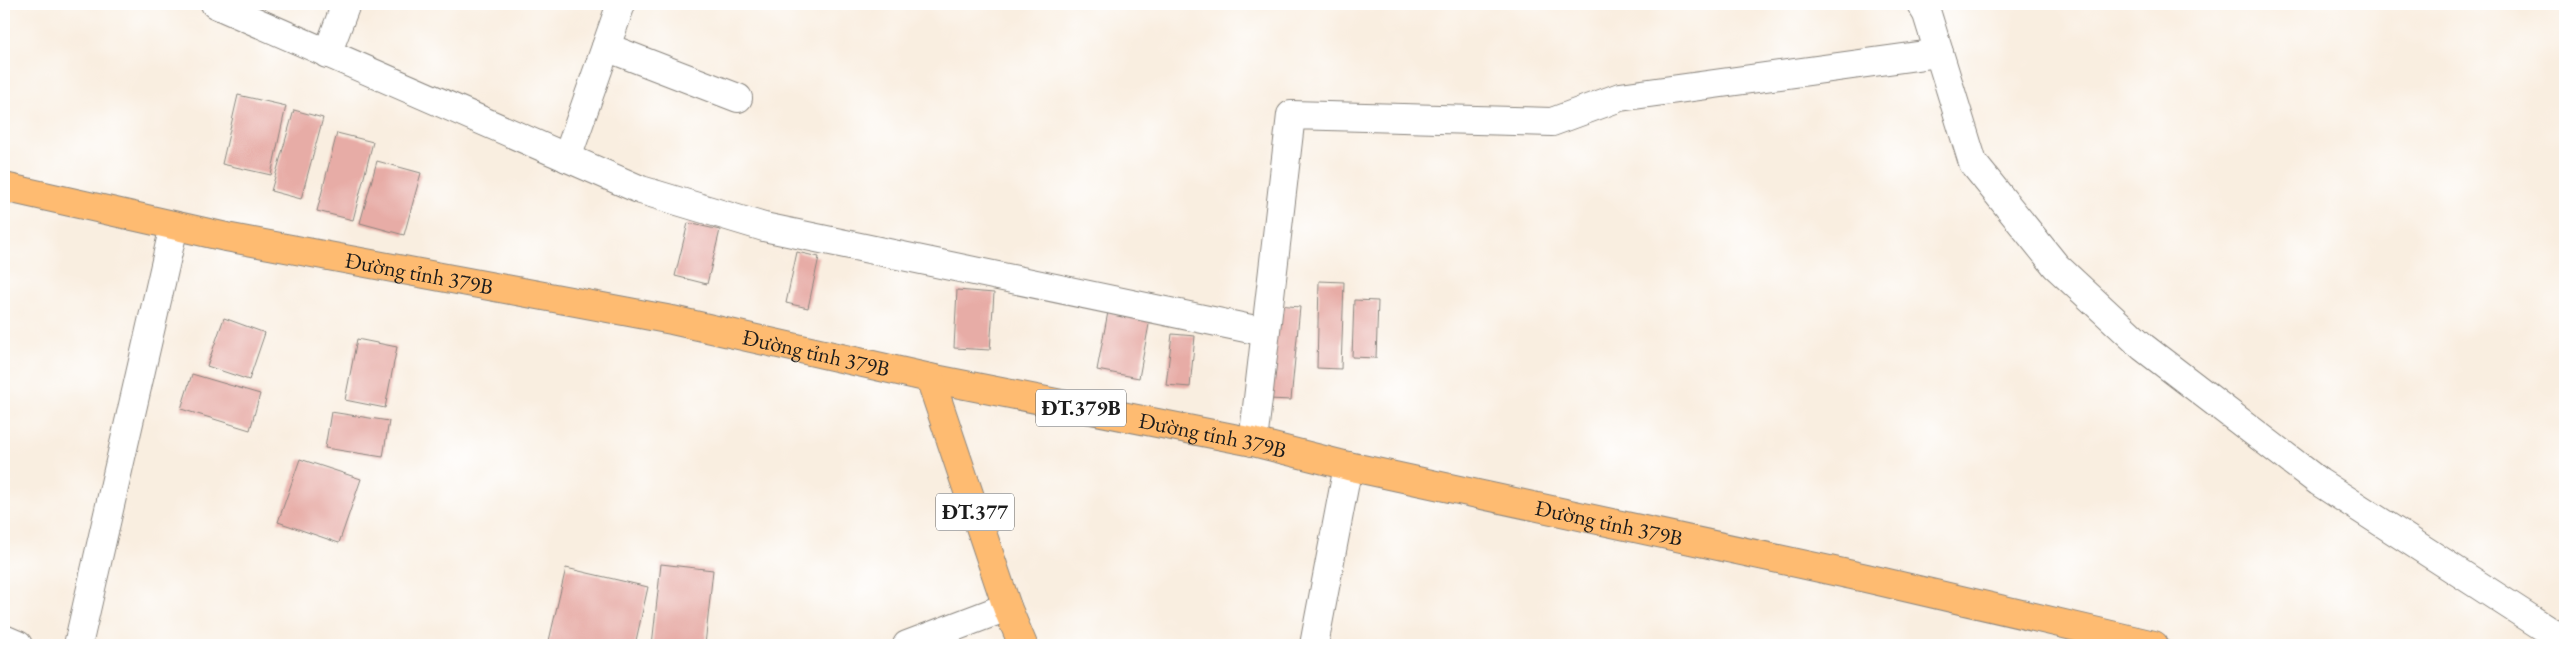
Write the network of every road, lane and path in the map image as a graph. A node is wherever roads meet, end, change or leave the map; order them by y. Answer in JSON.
{"nodes":[{"id":1,"x":215,"y":4,"type":"edge"},
{"id":2,"x":346,"y":4,"type":"edge"},
{"id":3,"x":621,"y":4,"type":"edge"},
{"id":4,"x":1921,"y":4,"type":"edge"},
{"id":5,"x":606,"y":47,"type":"junction"},
{"id":6,"x":1939,"y":53,"type":"junction"},
{"id":7,"x":327,"y":54,"type":"junction"},
{"id":8,"x":738,"y":98,"type":"dead end"},
{"id":9,"x":567,"y":158,"type":"junction"},
{"id":10,"x":4,"y":187,"type":"edge"},
{"id":11,"x":174,"y":226,"type":"junction"},
{"id":12,"x":1265,"y":332,"type":"junction"},
{"id":13,"x":930,"y":378,"type":"junction"},
{"id":14,"x":1253,"y":442,"type":"junction"},
{"id":15,"x":1348,"y":466,"type":"junction"},
{"id":16,"x":1007,"y":607,"type":"junction"},
{"id":17,"x":4,"y":639,"type":"edge"},
{"id":18,"x":2565,"y":642,"type":"edge"},
{"id":19,"x":18,"y":645,"type":"edge"},
{"id":20,"x":78,"y":645,"type":"edge"},
{"id":21,"x":907,"y":645,"type":"edge"},
{"id":22,"x":1023,"y":645,"type":"edge"},
{"id":23,"x":1314,"y":645,"type":"edge"},
{"id":24,"x":2154,"y":645,"type":"edge"}],
"edges":[{"from":1,"to":7,"type":"street"},
{"from":2,"to":7,"type":"street"},
{"from":3,"to":5,"type":"street"},
{"from":4,"to":6,"type":"street"},
{"from":5,"to":8,"type":"street"},
{"from":5,"to":9,"type":"street"},
{"from":6,"to":12,"type":"street"},
{"from":6,"to":18,"type":"street"},
{"from":7,"to":9,"type":"street"},
{"from":9,"to":12,"type":"street"},
{"from":10,"to":11,"type":"main road","name":"Đường tỉnh 379B","number":"ĐT.379B"},
{"from":11,"to":13,"type":"main road","name":"Đường tỉnh 379B","number":"ĐT.379B"},
{"from":11,"to":20,"type":"street"},
{"from":12,"to":14,"type":"street"},
{"from":13,"to":14,"type":"main road","name":"Đường tỉnh 379B","number":"ĐT.379B"},
{"from":13,"to":16,"type":"main road","number":"ĐT.377"},
{"from":14,"to":15,"type":"main road","name":"Đường tỉnh 379B","number":"ĐT.379B"},
{"from":15,"to":23,"type":"street"},
{"from":15,"to":24,"type":"main road","name":"Đường tỉnh 379B","number":"ĐT.379B"},
{"from":16,"to":21,"type":"street"},
{"from":16,"to":22,"type":"main road","number":"ĐT.377"},
{"from":17,"to":19,"type":"street"}]}
